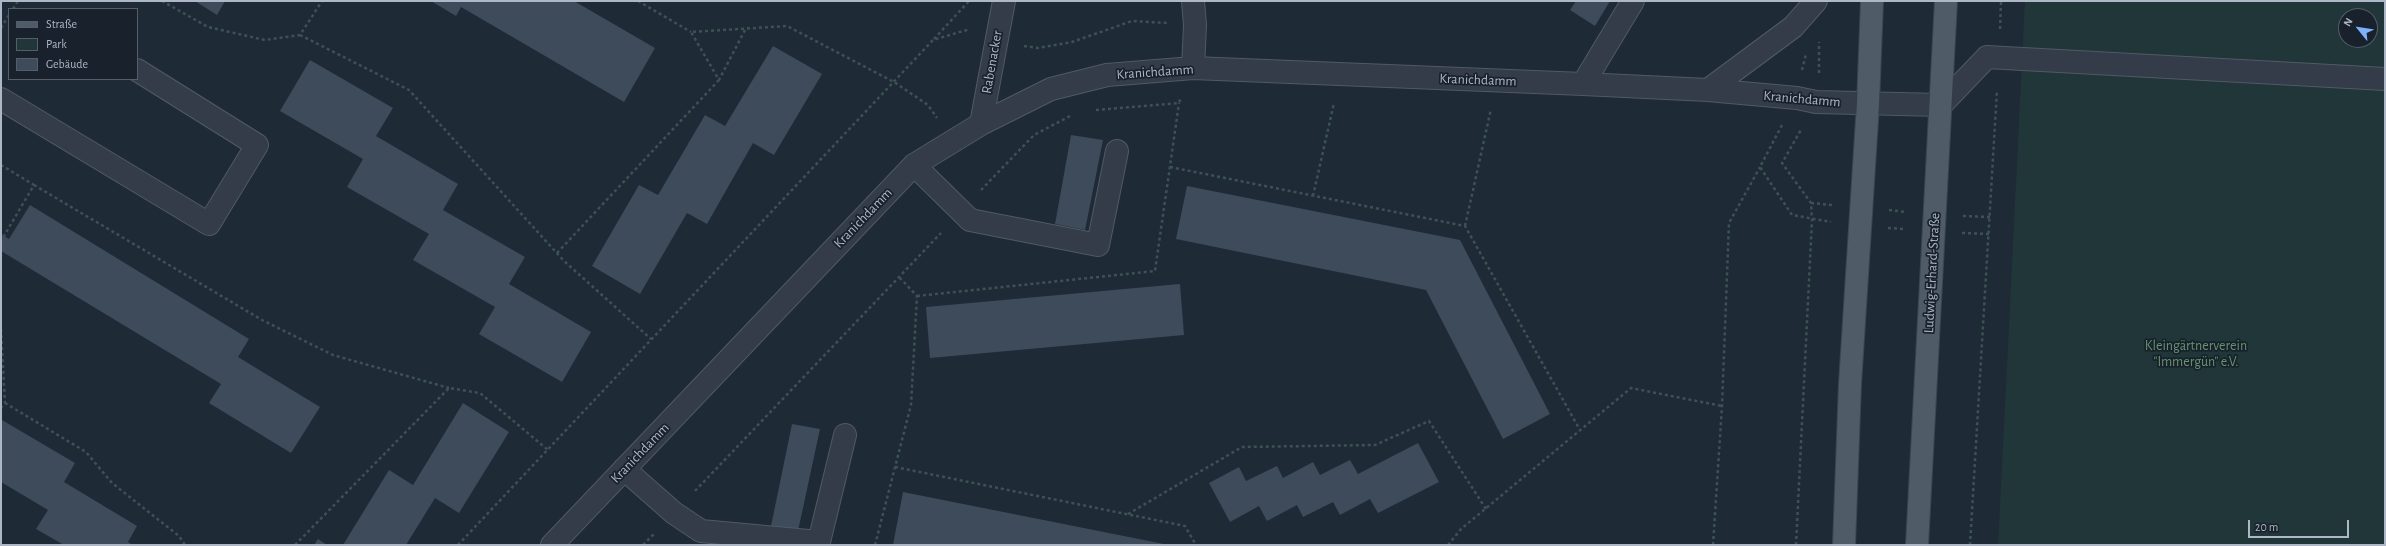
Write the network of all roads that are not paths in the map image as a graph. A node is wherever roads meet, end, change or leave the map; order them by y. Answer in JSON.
{"nodes":[{"id":1,"x":1004,"y":1,"type":"edge"},
{"id":2,"x":1193,"y":1,"type":"edge"},
{"id":3,"x":1633,"y":1,"type":"edge"},
{"id":4,"x":1872,"y":1,"type":"edge"},
{"id":5,"x":1946,"y":1,"type":"edge"},
{"id":6,"x":1804,"y":14,"type":"edge"},
{"id":7,"x":1193,"y":68,"type":"junction"},
{"id":8,"x":138,"y":71,"type":"edge"},
{"id":9,"x":2385,"y":79,"type":"edge"},
{"id":10,"x":1584,"y":84,"type":"junction"},
{"id":11,"x":1708,"y":90,"type":"junction"},
{"id":12,"x":1,"y":99,"type":"edge"},
{"id":13,"x":1868,"y":104,"type":"junction"},
{"id":14,"x":1941,"y":105,"type":"junction"},
{"id":15,"x":981,"y":124,"type":"junction"},
{"id":16,"x":1117,"y":151,"type":"dead end"},
{"id":17,"x":914,"y":165,"type":"junction"},
{"id":18,"x":845,"y":436,"type":"dead end"},
{"id":19,"x":624,"y":469,"type":"junction"},
{"id":20,"x":552,"y":545,"type":"edge"},
{"id":21,"x":1844,"y":545,"type":"edge"},
{"id":22,"x":1917,"y":545,"type":"edge"}],
"edges":[{"from":1,"to":15,"type":"street","name":"Rabenacker"},
{"from":2,"to":7,"type":"street"},
{"from":3,"to":10,"type":"street"},
{"from":4,"to":13,"type":"main road"},
{"from":5,"to":14,"type":"main road","name":"Ludwig-Erhard-Straße"},
{"from":6,"to":11,"type":"street"},
{"from":7,"to":10,"type":"street","name":"Kranichdamm"},
{"from":7,"to":15,"type":"street","name":"Kranichdamm"},
{"from":8,"to":12,"type":"street"},
{"from":9,"to":14,"type":"street"},
{"from":10,"to":11,"type":"street","name":"Kranichdamm"},
{"from":11,"to":13,"type":"street","name":"Kranichdamm"},
{"from":13,"to":14,"type":"street","name":"Kranichdamm"},
{"from":13,"to":21,"type":"main road"},
{"from":14,"to":22,"type":"main road","name":"Ludwig-Erhard-Straße"},
{"from":15,"to":17,"type":"street","name":"Kranichdamm"},
{"from":16,"to":17,"type":"street"},
{"from":17,"to":19,"type":"street","name":"Kranichdamm"},
{"from":18,"to":19,"type":"street"},
{"from":19,"to":20,"type":"street","name":"Kranichdamm"}]}
